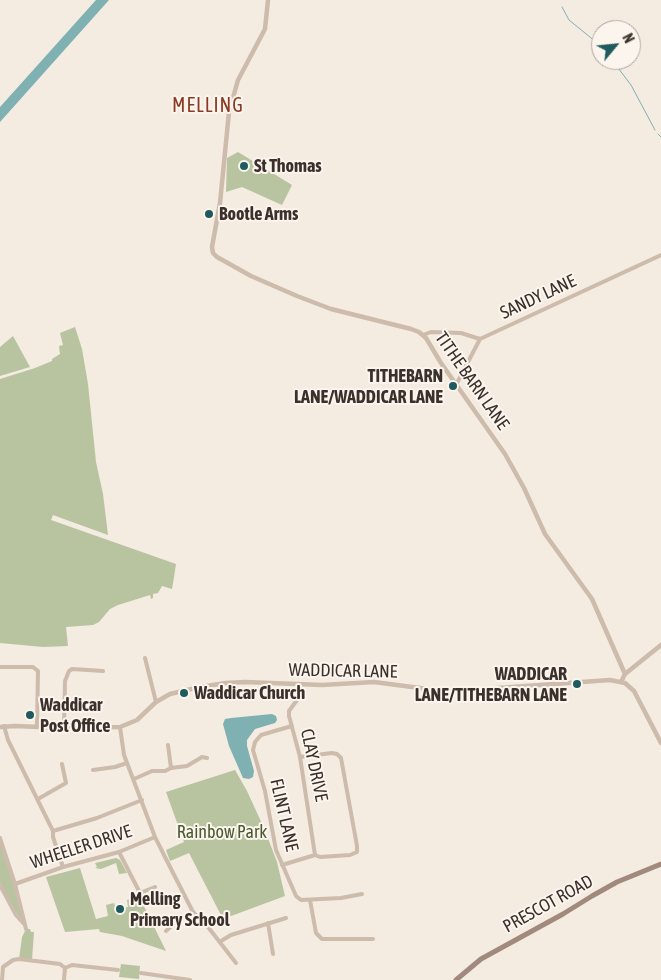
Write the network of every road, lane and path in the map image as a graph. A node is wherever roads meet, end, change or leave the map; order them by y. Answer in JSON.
{"nodes":[{"id":1,"x":268,"y":0,"type":"edge"},
{"id":2,"x":661,"y":255,"type":"edge"},
{"id":3,"x":423,"y":335,"type":"junction"},
{"id":4,"x":480,"y":339,"type":"junction"},
{"id":5,"x":456,"y":385,"type":"junction"},
{"id":6,"x":661,"y":645,"type":"edge"},
{"id":7,"x":145,"y":658,"type":"dead end"},
{"id":8,"x":0,"y":667,"type":"edge"},
{"id":9,"x":103,"y":671,"type":"dead end"},
{"id":10,"x":625,"y":674,"type":"junction"},
{"id":11,"x":622,"y":682,"type":"junction"},
{"id":12,"x":300,"y":684,"type":"junction"},
{"id":13,"x":156,"y":702,"type":"junction"},
{"id":14,"x":2,"y":726,"type":"edge"},
{"id":15,"x":292,"y":726,"type":"junction"},
{"id":16,"x":37,"y":727,"type":"junction"},
{"id":17,"x":120,"y":727,"type":"junction"},
{"id":18,"x":64,"y":728,"type":"junction"},
{"id":19,"x":661,"y":743,"type":"edge"},
{"id":20,"x":168,"y":745,"type":"dead end"},
{"id":21,"x":207,"y":758,"type":"dead end"},
{"id":22,"x":300,"y":758,"type":"junction"},
{"id":23,"x":127,"y":763,"type":"junction"},
{"id":24,"x":62,"y":764,"type":"dead end"},
{"id":25,"x":171,"y":768,"type":"junction"},
{"id":26,"x":93,"y":770,"type":"dead end"},
{"id":27,"x":134,"y":779,"type":"junction"},
{"id":28,"x":38,"y":799,"type":"junction"},
{"id":29,"x":142,"y":800,"type":"junction"},
{"id":30,"x":53,"y":830,"type":"junction"},
{"id":31,"x":155,"y":837,"type":"junction"},
{"id":32,"x":0,"y":838,"type":"edge"},
{"id":33,"x":119,"y":852,"type":"junction"},
{"id":34,"x":315,"y":855,"type":"junction"},
{"id":35,"x":661,"y":864,"type":"edge"},
{"id":36,"x":282,"y":865,"type":"junction"},
{"id":37,"x":63,"y":866,"type":"junction"},
{"id":38,"x":15,"y":884,"type":"junction"},
{"id":39,"x":0,"y":885,"type":"edge"},
{"id":40,"x":155,"y":887,"type":"dead end"},
{"id":41,"x":362,"y":894,"type":"dead end"},
{"id":42,"x":310,"y":900,"type":"junction"},
{"id":43,"x":23,"y":912,"type":"junction"},
{"id":44,"x":193,"y":912,"type":"junction"},
{"id":45,"x":16,"y":914,"type":"junction"},
{"id":46,"x":286,"y":918,"type":"dead end"},
{"id":47,"x":268,"y":923,"type":"junction"},
{"id":48,"x":166,"y":931,"type":"dead end"},
{"id":49,"x":373,"y":939,"type":"dead end"},
{"id":50,"x":221,"y":941,"type":"junction"},
{"id":51,"x":273,"y":954,"type":"dead end"},
{"id":52,"x":236,"y":963,"type":"dead end"},
{"id":53,"x":1,"y":966,"type":"edge"},
{"id":54,"x":65,"y":968,"type":"junction"},
{"id":55,"x":118,"y":970,"type":"dead end"},
{"id":56,"x":141,"y":973,"type":"dead end"},
{"id":57,"x":2,"y":980,"type":"edge"},
{"id":58,"x":64,"y":980,"type":"edge"},
{"id":59,"x":190,"y":980,"type":"edge"},
{"id":60,"x":456,"y":980,"type":"edge"}],
"edges":[{"from":1,"to":3,"type":"street","name":"TITHE BARN LANE"},
{"from":2,"to":4,"type":"street","name":"SANDY LANE"},
{"from":3,"to":4,"type":"street"},
{"from":3,"to":5,"type":"street","name":"TITHE BARN LANE"},
{"from":4,"to":5,"type":"street"},
{"from":5,"to":10,"type":"street","name":"TITHE BARN LANE"},
{"from":6,"to":10,"type":"street"},
{"from":7,"to":13,"type":"street"},
{"from":8,"to":16,"type":"street"},
{"from":9,"to":18,"type":"street"},
{"from":10,"to":11,"type":"street"},
{"from":11,"to":12,"type":"street","name":"WADDICAR LANE"},
{"from":11,"to":19,"type":"street"},
{"from":12,"to":13,"type":"street","name":"WADDICAR LANE"},
{"from":12,"to":15,"type":"street","name":"CLAY DRIVE"},
{"from":13,"to":17,"type":"street","name":"WADDICAR LANE"},
{"from":14,"to":16,"type":"street","name":"WADDICAR LANE"},
{"from":14,"to":28,"type":"street"},
{"from":15,"to":22,"type":"street","name":"CLAY DRIVE"},
{"from":15,"to":36,"type":"street","name":"FLINT LANE"},
{"from":16,"to":18,"type":"street","name":"WADDICAR LANE"},
{"from":17,"to":18,"type":"street","name":"WADDICAR LANE"},
{"from":17,"to":23,"type":"street"},
{"from":20,"to":25,"type":"street"},
{"from":21,"to":25,"type":"street"},
{"from":22,"to":34,"type":"street","name":"CLAY DRIVE"},
{"from":22,"to":34,"type":"street"},
{"from":23,"to":26,"type":"street"},
{"from":23,"to":27,"type":"street"},
{"from":24,"to":28,"type":"street"},
{"from":25,"to":27,"type":"street"},
{"from":27,"to":29,"type":"street"},
{"from":28,"to":30,"type":"street"},
{"from":29,"to":30,"type":"street"},
{"from":29,"to":31,"type":"street"},
{"from":30,"to":37,"type":"street"},
{"from":31,"to":33,"type":"street","name":"WHEELER DRIVE"},
{"from":31,"to":44,"type":"street"},
{"from":32,"to":38,"type":"street"},
{"from":33,"to":37,"type":"street","name":"WHEELER DRIVE"},
{"from":33,"to":40,"type":"street"},
{"from":34,"to":36,"type":"street"},
{"from":35,"to":60,"type":"main road","name":"PRESCOT ROAD"},
{"from":36,"to":42,"type":"street","name":"FLINT LANE"},
{"from":37,"to":38,"type":"street","name":"WHEELER DRIVE"},
{"from":38,"to":43,"type":"street"},
{"from":39,"to":45,"type":"street"},
{"from":41,"to":42,"type":"street"},
{"from":42,"to":49,"type":"street"},
{"from":43,"to":45,"type":"street"},
{"from":43,"to":45,"type":"street"},
{"from":44,"to":48,"type":"street"},
{"from":44,"to":50,"type":"street"},
{"from":46,"to":47,"type":"street"},
{"from":47,"to":50,"type":"street"},
{"from":47,"to":51,"type":"street"},
{"from":50,"to":52,"type":"street"},
{"from":53,"to":54,"type":"street"},
{"from":53,"to":57,"type":"street"},
{"from":54,"to":55,"type":"street"},
{"from":54,"to":58,"type":"street"},
{"from":56,"to":59,"type":"street"}]}
